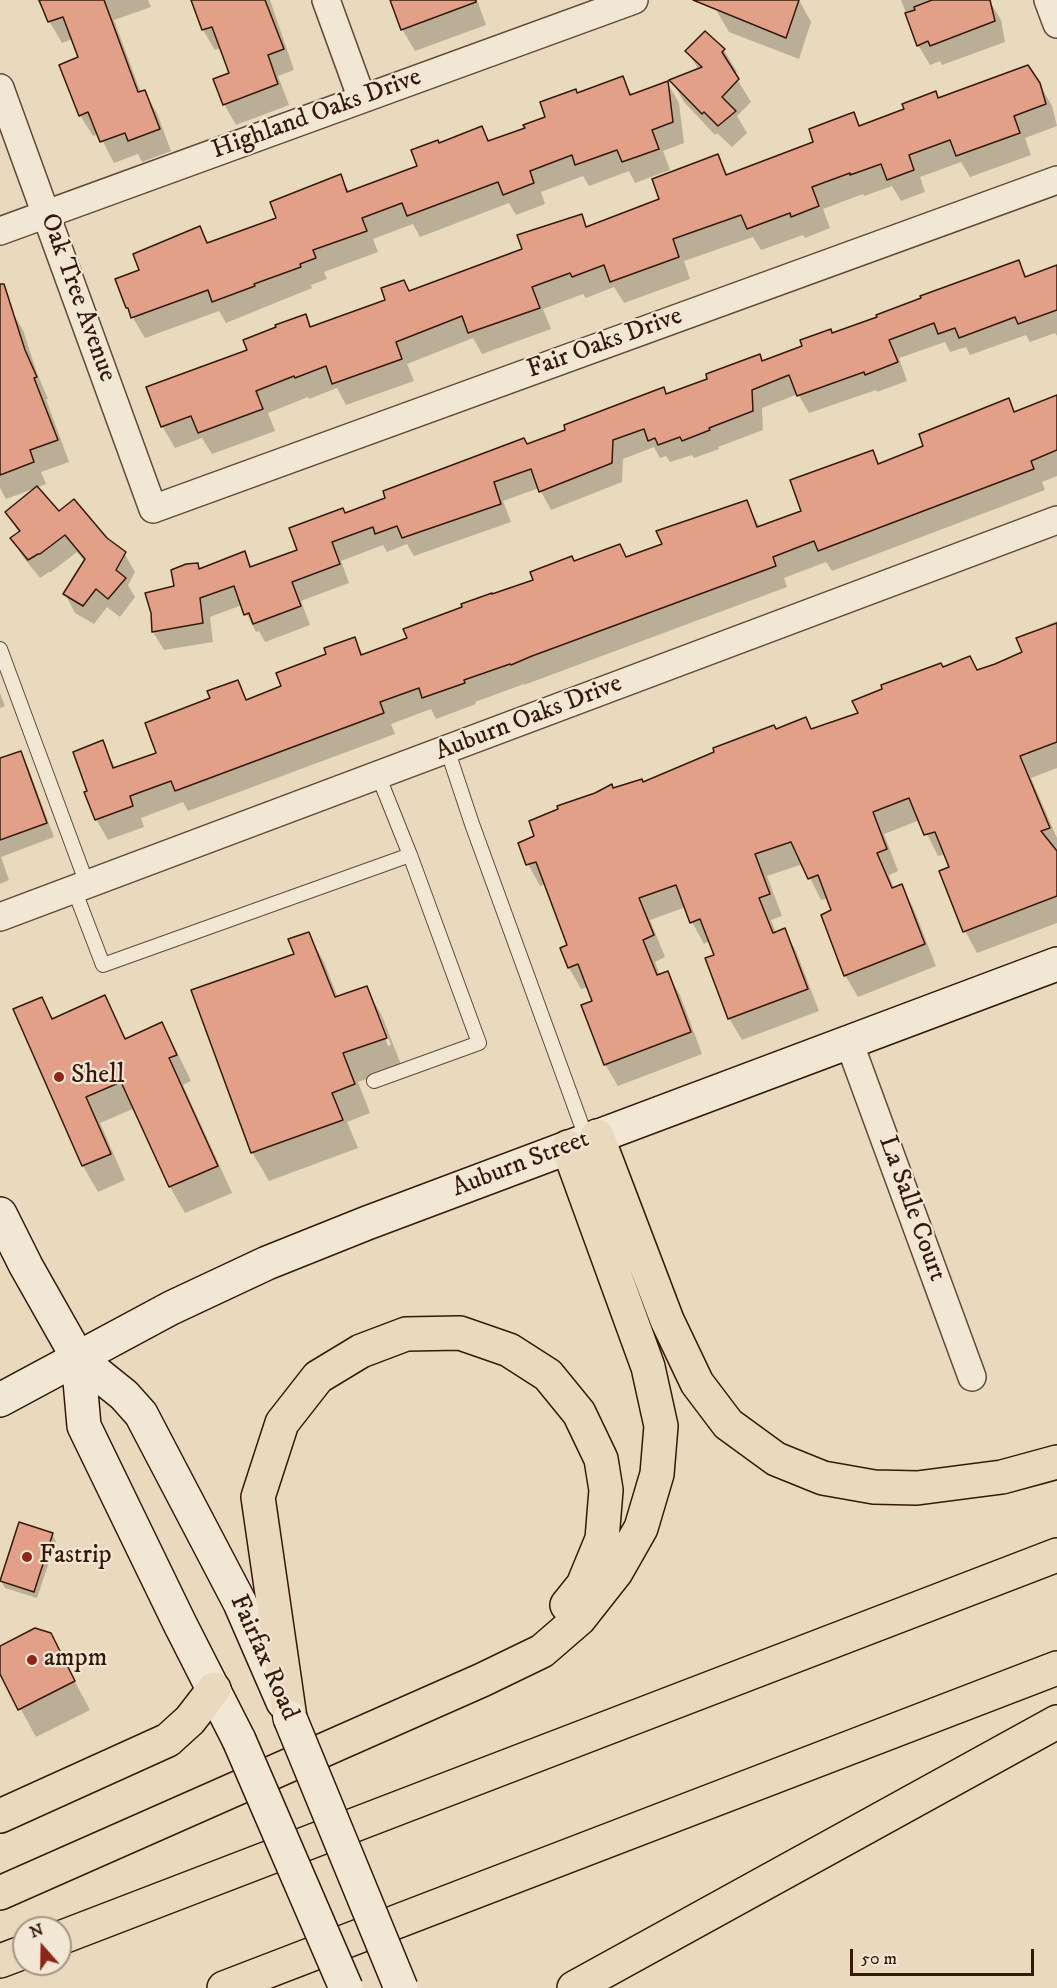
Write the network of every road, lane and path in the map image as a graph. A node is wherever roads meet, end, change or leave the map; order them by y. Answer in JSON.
{"nodes":[{"id":1,"x":326,"y":0,"type":"edge"},
{"id":2,"x":634,"y":0,"type":"edge"},
{"id":3,"x":1048,"y":0,"type":"edge"},
{"id":4,"x":1057,"y":24,"type":"edge"},
{"id":5,"x":0,"y":88,"type":"edge"},
{"id":6,"x":362,"y":99,"type":"junction"},
{"id":7,"x":1057,"y":180,"type":"edge"},
{"id":8,"x":46,"y":214,"type":"junction"},
{"id":9,"x":0,"y":231,"type":"edge"},
{"id":10,"x":153,"y":509,"type":"joint"},
{"id":11,"x":1057,"y":520,"type":"edge"},
{"id":12,"x":0,"y":649,"type":"edge"},
{"id":13,"x":447,"y":749,"type":"junction"},
{"id":14,"x":378,"y":775,"type":"junction"},
{"id":15,"x":410,"y":855,"type":"junction"},
{"id":16,"x":80,"y":887,"type":"junction"},
{"id":17,"x":0,"y":917,"type":"edge"},
{"id":18,"x":1057,"y":964,"type":"edge"},
{"id":19,"x":849,"y":1042,"type":"junction"},
{"id":20,"x":374,"y":1081,"type":"dead end"},
{"id":21,"x":584,"y":1141,"type":"junction"},
{"id":22,"x":0,"y":1214,"type":"edge"},
{"id":23,"x":78,"y":1358,"type":"junction"},
{"id":24,"x":972,"y":1377,"type":"dead end"},
{"id":25,"x":0,"y":1400,"type":"edge"},
{"id":26,"x":1057,"y":1462,"type":"edge"},
{"id":27,"x":1057,"y":1555,"type":"edge"},
{"id":28,"x":1057,"y":1668,"type":"edge"},
{"id":29,"x":482,"y":1680,"type":"junction"},
{"id":30,"x":214,"y":1689,"type":"junction"},
{"id":31,"x":290,"y":1718,"type":"junction"},
{"id":32,"x":1057,"y":1722,"type":"edge"},
{"id":33,"x":0,"y":1816,"type":"edge"},
{"id":34,"x":0,"y":1893,"type":"edge"},
{"id":35,"x":72,"y":1933,"type":"edge"},
{"id":36,"x":224,"y":1988,"type":"edge"},
{"id":37,"x":346,"y":1988,"type":"edge"},
{"id":38,"x":401,"y":1988,"type":"edge"},
{"id":39,"x":574,"y":1988,"type":"edge"}],
"edges":[{"from":1,"to":6,"type":"street"},
{"from":2,"to":6,"type":"street","name":"Highland Oaks Drive"},
{"from":3,"to":4,"type":"street"},
{"from":5,"to":8,"type":"street","name":"Oak Tree Avenue"},
{"from":6,"to":8,"type":"street","name":"Highland Oaks Drive"},
{"from":7,"to":10,"type":"street","name":"Fair Oaks Drive"},
{"from":8,"to":9,"type":"street","name":"Highland Oaks Drive"},
{"from":8,"to":10,"type":"street","name":"Oak Tree Avenue"},
{"from":11,"to":13,"type":"street","name":"Auburn Oaks Drive"},
{"from":12,"to":16,"type":"lane"},
{"from":13,"to":14,"type":"street","name":"Auburn Oaks Drive"},
{"from":13,"to":21,"type":"lane"},
{"from":14,"to":15,"type":"lane"},
{"from":14,"to":16,"type":"street","name":"Auburn Oaks Drive"},
{"from":15,"to":16,"type":"lane"},
{"from":15,"to":20,"type":"lane"},
{"from":16,"to":17,"type":"street","name":"Auburn Oaks Drive"},
{"from":18,"to":19,"type":"main road","name":"Auburn Street"},
{"from":19,"to":21,"type":"main road","name":"Auburn Street"},
{"from":19,"to":24,"type":"street","name":"La Salle Court"},
{"from":21,"to":23,"type":"main road","name":"Auburn Street"},
{"from":21,"to":26,"type":"highway"},
{"from":21,"to":29,"type":"highway"},
{"from":22,"to":23,"type":"main road","name":"Fairfax Road"},
{"from":23,"to":25,"type":"main road","name":"Auburn Street"},
{"from":23,"to":30,"type":"main road","name":"Fairfax Road"},
{"from":23,"to":31,"type":"main road","name":"Fairfax Road"},
{"from":27,"to":35,"type":"highway"},
{"from":28,"to":36,"type":"highway"},
{"from":29,"to":31,"type":"highway"},
{"from":29,"to":34,"type":"highway"},
{"from":30,"to":33,"type":"highway"},
{"from":30,"to":37,"type":"main road","name":"Fairfax Road","bridge":true},
{"from":31,"to":38,"type":"main road","name":"Fairfax Road","bridge":true},
{"from":32,"to":39,"type":"highway"}]}
